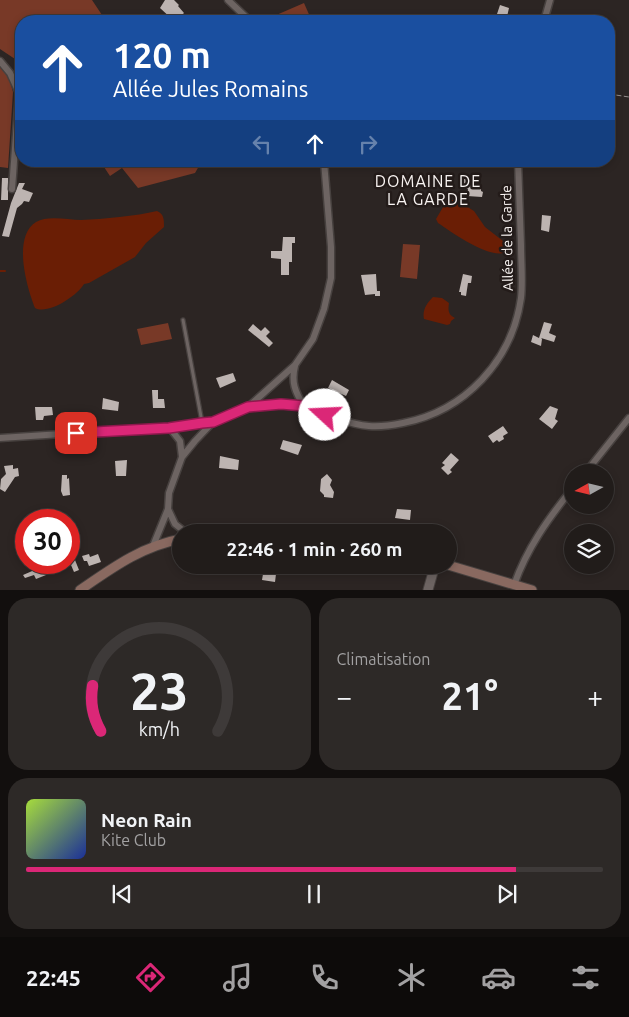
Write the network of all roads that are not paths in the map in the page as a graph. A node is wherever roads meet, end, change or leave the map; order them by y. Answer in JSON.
{"nodes":[{"id":1,"x":228,"y":0,"type":"edge"},
{"id":2,"x":550,"y":0,"type":"edge"},
{"id":3,"x":244,"y":15,"type":"edge"},
{"id":4,"x":546,"y":15,"type":"edge"},
{"id":5,"x":0,"y":61,"type":"edge"},
{"id":6,"x":15,"y":84,"type":"edge"},
{"id":7,"x":15,"y":148,"type":"edge"},
{"id":8,"x":324,"y":167,"type":"edge"},
{"id":9,"x":518,"y":167,"type":"edge"},
{"id":10,"x":12,"y":189,"type":"dead end"},
{"id":11,"x":183,"y":320,"type":"dead end"},
{"id":12,"x":295,"y":365,"type":"junction"},
{"id":13,"x":304,"y":406,"type":"junction"},
{"id":14,"x":248,"y":407,"type":"junction"},
{"id":15,"x":629,"y":418,"type":"edge"},
{"id":16,"x":213,"y":422,"type":"junction"},
{"id":17,"x":202,"y":423,"type":"junction"},
{"id":18,"x":169,"y":428,"type":"junction"},
{"id":19,"x":0,"y":438,"type":"edge"},
{"id":20,"x":182,"y":457,"type":"junction"},
{"id":21,"x":592,"y":464,"type":"edge"},
{"id":22,"x":564,"y":499,"type":"edge"},
{"id":23,"x":168,"y":509,"type":"junction"},
{"id":24,"x":174,"y":524,"type":"edge"},
{"id":25,"x":172,"y":541,"type":"edge"},
{"id":26,"x":154,"y":546,"type":"junction"},
{"id":27,"x":457,"y":568,"type":"edge"},
{"id":28,"x":432,"y":574,"type":"edge"},
{"id":29,"x":514,"y":585,"type":"junction"},
{"id":30,"x":80,"y":590,"type":"edge"},
{"id":31,"x":428,"y":590,"type":"edge"},
{"id":32,"x":532,"y":590,"type":"edge"}],
"edges":[{"from":1,"to":3,"type":"street"},
{"from":2,"to":4,"type":"street"},
{"from":5,"to":6,"type":"street"},
{"from":7,"to":10,"type":"street"},
{"from":8,"to":12,"type":"street","name":"Allée de la Garde"},
{"from":9,"to":13,"type":"street","name":"Allée de la Garde"},
{"from":11,"to":17,"type":"lane"},
{"from":12,"to":13,"type":"street"},
{"from":12,"to":14,"type":"street","name":"Allée de la Garde"},
{"from":13,"to":14,"type":"street","name":"Allée de la Garde"},
{"from":14,"to":16,"type":"street","name":"Allée de la Garde"},
{"from":15,"to":21,"type":"street"},
{"from":16,"to":17,"type":"street"},
{"from":16,"to":20,"type":"street","name":"Allée de la Garde"},
{"from":17,"to":18,"type":"street"},
{"from":18,"to":19,"type":"street"},
{"from":18,"to":20,"type":"street"},
{"from":20,"to":23,"type":"street","name":"Allée de la Garde"},
{"from":22,"to":29,"type":"street"},
{"from":23,"to":24,"type":"street"},
{"from":23,"to":26,"type":"street","name":"Allée de la Garde"},
{"from":25,"to":26,"type":"main road"},
{"from":26,"to":30,"type":"main road"},
{"from":27,"to":29,"type":"main road"},
{"from":28,"to":31,"type":"street"},
{"from":29,"to":32,"type":"main road"}]}
